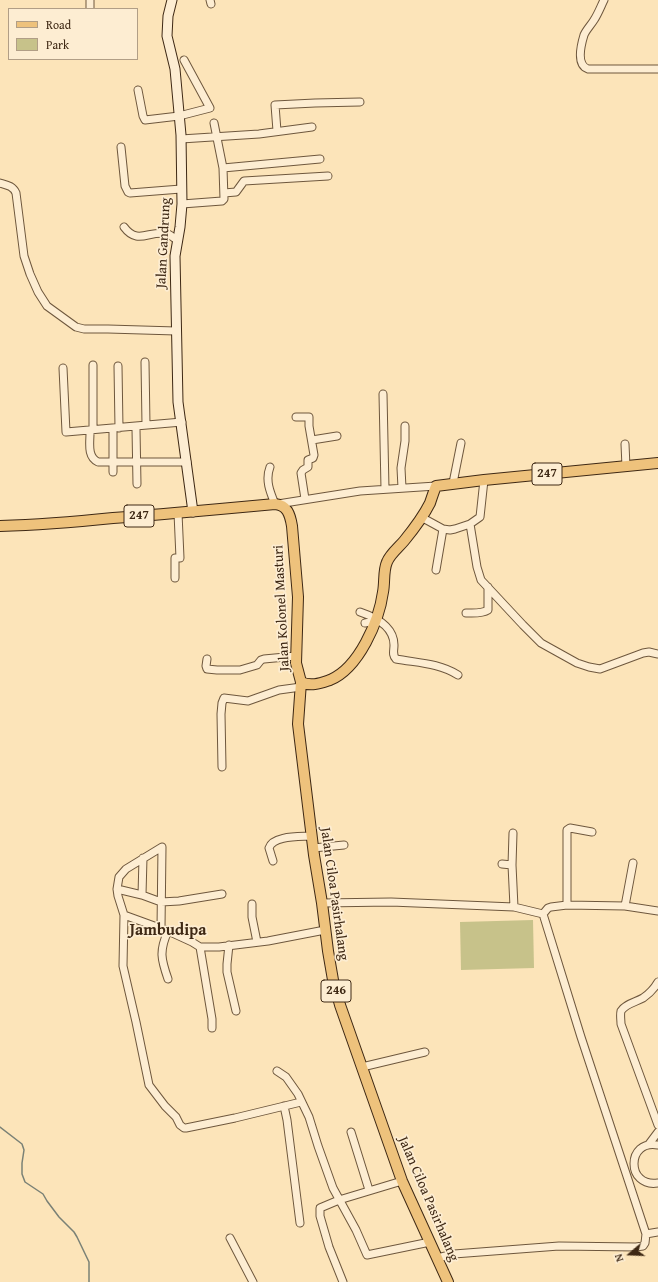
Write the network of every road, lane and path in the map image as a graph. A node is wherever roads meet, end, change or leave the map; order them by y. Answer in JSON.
{"nodes":[{"id":1,"x":172,"y":0,"type":"edge"},
{"id":2,"x":604,"y":0,"type":"edge"},
{"id":3,"x":184,"y":60,"type":"dead end"},
{"id":4,"x":658,"y":69,"type":"edge"},
{"id":5,"x":138,"y":90,"type":"dead end"},
{"id":6,"x":360,"y":102,"type":"dead end"},
{"id":7,"x":179,"y":116,"type":"junction"},
{"id":8,"x":214,"y":123,"type":"dead end"},
{"id":9,"x":312,"y":127,"type":"dead end"},
{"id":10,"x":277,"y":131,"type":"junction"},
{"id":11,"x":217,"y":137,"type":"junction"},
{"id":12,"x":181,"y":139,"type":"junction"},
{"id":13,"x":121,"y":147,"type":"dead end"},
{"id":14,"x":320,"y":159,"type":"dead end"},
{"id":15,"x":223,"y":168,"type":"junction"},
{"id":16,"x":328,"y":176,"type":"dead end"},
{"id":17,"x":0,"y":183,"type":"edge"},
{"id":18,"x":181,"y":189,"type":"junction"},
{"id":19,"x":224,"y":193,"type":"junction"},
{"id":20,"x":182,"y":204,"type":"junction"},
{"id":21,"x":124,"y":227,"type":"dead end"},
{"id":22,"x":178,"y":241,"type":"junction"},
{"id":23,"x":176,"y":331,"type":"junction"},
{"id":24,"x":145,"y":362,"type":"dead end"},
{"id":25,"x":93,"y":365,"type":"dead end"},
{"id":26,"x":118,"y":366,"type":"dead end"},
{"id":27,"x":63,"y":368,"type":"dead end"},
{"id":28,"x":383,"y":394,"type":"dead end"},
{"id":29,"x":296,"y":417,"type":"dead end"},
{"id":30,"x":182,"y":422,"type":"junction"},
{"id":31,"x":146,"y":425,"type":"junction"},
{"id":32,"x":405,"y":426,"type":"dead end"},
{"id":33,"x":136,"y":429,"type":"dead end"},
{"id":34,"x":116,"y":430,"type":"junction"},
{"id":35,"x":91,"y":431,"type":"junction"},
{"id":36,"x":337,"y":436,"type":"dead end"},
{"id":37,"x":312,"y":440,"type":"junction"},
{"id":38,"x":461,"y":442,"type":"dead end"},
{"id":39,"x":625,"y":444,"type":"dead end"},
{"id":40,"x":112,"y":462,"type":"junction"},
{"id":41,"x":136,"y":462,"type":"junction"},
{"id":42,"x":187,"y":462,"type":"junction"},
{"id":43,"x":658,"y":463,"type":"edge"},
{"id":44,"x":270,"y":467,"type":"dead end"},
{"id":45,"x":626,"y":467,"type":"junction"},
{"id":46,"x":113,"y":472,"type":"dead end"},
{"id":47,"x":484,"y":480,"type":"junction"},
{"id":48,"x":454,"y":483,"type":"junction"},
{"id":49,"x":137,"y":484,"type":"dead end"},
{"id":50,"x":436,"y":486,"type":"junction"},
{"id":51,"x":402,"y":488,"type":"junction"},
{"id":52,"x":385,"y":489,"type":"junction"},
{"id":53,"x":305,"y":500,"type":"junction"},
{"id":54,"x":276,"y":504,"type":"junction"},
{"id":55,"x":193,"y":512,"type":"junction"},
{"id":56,"x":178,"y":513,"type":"junction"},
{"id":57,"x":421,"y":517,"type":"junction"},
{"id":58,"x":470,"y":524,"type":"junction"},
{"id":59,"x":0,"y":526,"type":"edge"},
{"id":60,"x":443,"y":529,"type":"junction"},
{"id":61,"x":436,"y":570,"type":"dead end"},
{"id":62,"x":175,"y":578,"type":"dead end"},
{"id":63,"x":488,"y":588,"type":"junction"},
{"id":64,"x":360,"y":612,"type":"dead end"},
{"id":65,"x":466,"y":613,"type":"dead end"},
{"id":66,"x":372,"y":621,"type":"junction"},
{"id":67,"x":658,"y":654,"type":"edge"},
{"id":68,"x":296,"y":656,"type":"junction"},
{"id":69,"x":207,"y":659,"type":"dead end"},
{"id":70,"x":458,"y":675,"type":"dead end"},
{"id":71,"x":301,"y":684,"type":"junction"},
{"id":72,"x":222,"y":767,"type":"dead end"},
{"id":73,"x":592,"y":832,"type":"dead end"},
{"id":74,"x":513,"y":833,"type":"dead end"},
{"id":75,"x":312,"y":836,"type":"junction"},
{"id":76,"x":344,"y":845,"type":"dead end"},
{"id":77,"x":313,"y":848,"type":"junction"},
{"id":78,"x":143,"y":858,"type":"junction"},
{"id":79,"x":272,"y":861,"type":"dead end"},
{"id":80,"x":633,"y":863,"type":"dead end"},
{"id":81,"x":502,"y":864,"type":"dead end"},
{"id":82,"x":512,"y":865,"type":"junction"},
{"id":83,"x":117,"y":889,"type":"junction"},
{"id":84,"x":142,"y":894,"type":"junction"},
{"id":85,"x":222,"y":894,"type":"dead end"},
{"id":86,"x":161,"y":902,"type":"junction"},
{"id":87,"x":322,"y":903,"type":"junction"},
{"id":88,"x":252,"y":904,"type":"dead end"},
{"id":89,"x":567,"y":905,"type":"junction"},
{"id":90,"x":625,"y":906,"type":"junction"},
{"id":91,"x":514,"y":907,"type":"junction"},
{"id":92,"x":658,"y":911,"type":"edge"},
{"id":93,"x":543,"y":914,"type":"junction"},
{"id":94,"x":124,"y":915,"type":"junction"},
{"id":95,"x":164,"y":929,"type":"junction"},
{"id":96,"x":325,"y":930,"type":"junction"},
{"id":97,"x":257,"y":942,"type":"junction"},
{"id":98,"x":229,"y":946,"type":"junction"},
{"id":99,"x":200,"y":947,"type":"junction"},
{"id":100,"x":168,"y":979,"type":"dead end"},
{"id":101,"x":658,"y":982,"type":"edge"},
{"id":102,"x":236,"y":1011,"type":"dead end"},
{"id":103,"x":212,"y":1028,"type":"dead end"},
{"id":104,"x":425,"y":1052,"type":"dead end"},
{"id":105,"x":362,"y":1067,"type":"junction"},
{"id":106,"x":276,"y":1071,"type":"dead end"},
{"id":107,"x":301,"y":1102,"type":"junction"},
{"id":108,"x":284,"y":1106,"type":"junction"},
{"id":109,"x":658,"y":1125,"type":"edge"},
{"id":110,"x":351,"y":1132,"type":"dead end"},
{"id":111,"x":658,"y":1132,"type":"edge"},
{"id":112,"x":650,"y":1144,"type":"junction"},
{"id":113,"x":658,"y":1145,"type":"edge"},
{"id":114,"x":402,"y":1181,"type":"junction"},
{"id":115,"x":658,"y":1183,"type":"edge"},
{"id":116,"x":369,"y":1190,"type":"junction"},
{"id":117,"x":340,"y":1200,"type":"junction"},
{"id":118,"x":300,"y":1223,"type":"dead end"},
{"id":119,"x":658,"y":1232,"type":"edge"},
{"id":120,"x":646,"y":1234,"type":"junction"},
{"id":121,"x":230,"y":1238,"type":"dead end"},
{"id":122,"x":430,"y":1242,"type":"junction"},
{"id":123,"x":437,"y":1258,"type":"junction"},
{"id":124,"x":252,"y":1282,"type":"edge"},
{"id":125,"x":344,"y":1282,"type":"edge"},
{"id":126,"x":448,"y":1282,"type":"edge"}],
"edges":[{"from":1,"to":7,"type":"street","name":"Jalan Gandrung"},
{"from":2,"to":4,"type":"street"},
{"from":3,"to":7,"type":"street"},
{"from":5,"to":7,"type":"street"},
{"from":6,"to":10,"type":"street"},
{"from":7,"to":12,"type":"street","name":"Jalan Gandrung"},
{"from":8,"to":11,"type":"street"},
{"from":9,"to":10,"type":"street"},
{"from":10,"to":11,"type":"street"},
{"from":11,"to":12,"type":"street"},
{"from":11,"to":15,"type":"street"},
{"from":12,"to":18,"type":"street","name":"Jalan Gandrung"},
{"from":13,"to":18,"type":"street"},
{"from":14,"to":15,"type":"street"},
{"from":15,"to":19,"type":"street"},
{"from":16,"to":19,"type":"street"},
{"from":17,"to":23,"type":"street"},
{"from":18,"to":20,"type":"street","name":"Jalan Gandrung"},
{"from":19,"to":20,"type":"street"},
{"from":20,"to":22,"type":"street","name":"Jalan Gandrung"},
{"from":21,"to":22,"type":"street"},
{"from":22,"to":23,"type":"street","name":"Jalan Gandrung"},
{"from":23,"to":30,"type":"street","name":"Jalan Gandrung"},
{"from":24,"to":31,"type":"street"},
{"from":25,"to":35,"type":"street"},
{"from":26,"to":34,"type":"street"},
{"from":27,"to":35,"type":"street"},
{"from":28,"to":52,"type":"street"},
{"from":29,"to":37,"type":"street"},
{"from":30,"to":31,"type":"street"},
{"from":30,"to":42,"type":"street","name":"Jalan Gandrung"},
{"from":31,"to":34,"type":"street"},
{"from":32,"to":51,"type":"street"},
{"from":33,"to":41,"type":"street"},
{"from":34,"to":35,"type":"street"},
{"from":34,"to":40,"type":"street"},
{"from":35,"to":40,"type":"street"},
{"from":36,"to":37,"type":"street"},
{"from":37,"to":53,"type":"street"},
{"from":38,"to":48,"type":"street"},
{"from":39,"to":45,"type":"street"},
{"from":40,"to":41,"type":"street"},
{"from":40,"to":46,"type":"street"},
{"from":41,"to":42,"type":"street"},
{"from":41,"to":49,"type":"street"},
{"from":42,"to":55,"type":"street","name":"Jalan Gandrung"},
{"from":43,"to":45,"type":"main road","number":"247"},
{"from":44,"to":54,"type":"street"},
{"from":45,"to":47,"type":"main road","number":"247"},
{"from":47,"to":48,"type":"main road","number":"247"},
{"from":47,"to":58,"type":"street"},
{"from":48,"to":50,"type":"main road","number":"247"},
{"from":50,"to":51,"type":"street"},
{"from":50,"to":57,"type":"main road","name":"Jalan Kolonel Masturi"},
{"from":51,"to":52,"type":"street"},
{"from":52,"to":53,"type":"street"},
{"from":53,"to":54,"type":"street"},
{"from":54,"to":55,"type":"main road","number":"247"},
{"from":54,"to":68,"type":"main road","name":"Jalan Kolonel Masturi"},
{"from":55,"to":56,"type":"main road","number":"247"},
{"from":56,"to":59,"type":"main road","number":"247"},
{"from":56,"to":62,"type":"street"},
{"from":57,"to":60,"type":"street"},
{"from":57,"to":66,"type":"main road","name":"Jalan Kolonel Masturi"},
{"from":58,"to":60,"type":"street"},
{"from":58,"to":63,"type":"street"},
{"from":60,"to":61,"type":"street"},
{"from":63,"to":65,"type":"street"},
{"from":63,"to":67,"type":"street"},
{"from":64,"to":66,"type":"street"},
{"from":66,"to":70,"type":"street"},
{"from":66,"to":71,"type":"main road","name":"Jalan Kolonel Masturi"},
{"from":68,"to":69,"type":"street"},
{"from":68,"to":71,"type":"main road","name":"Jalan Kolonel Masturi"},
{"from":71,"to":72,"type":"street"},
{"from":71,"to":75,"type":"main road","name":"Jalan Ciloa Pasirhalang","number":"246"},
{"from":73,"to":89,"type":"street"},
{"from":74,"to":82,"type":"street"},
{"from":75,"to":77,"type":"main road","name":"Jalan Ciloa Pasirhalang","number":"246"},
{"from":75,"to":79,"type":"street"},
{"from":76,"to":77,"type":"street"},
{"from":77,"to":87,"type":"main road","name":"Jalan Ciloa Pasirhalang","number":"246"},
{"from":78,"to":83,"type":"street"},
{"from":78,"to":84,"type":"street"},
{"from":78,"to":86,"type":"street"},
{"from":80,"to":90,"type":"street"},
{"from":81,"to":82,"type":"street"},
{"from":82,"to":91,"type":"street"},
{"from":83,"to":84,"type":"street"},
{"from":83,"to":94,"type":"street"},
{"from":84,"to":86,"type":"street"},
{"from":85,"to":86,"type":"street"},
{"from":86,"to":95,"type":"street"},
{"from":87,"to":91,"type":"street"},
{"from":87,"to":96,"type":"main road","name":"Jalan Ciloa Pasirhalang","number":"246"},
{"from":88,"to":97,"type":"street"},
{"from":89,"to":90,"type":"street"},
{"from":89,"to":93,"type":"street"},
{"from":90,"to":92,"type":"street"},
{"from":91,"to":93,"type":"street"},
{"from":93,"to":120,"type":"street"},
{"from":94,"to":95,"type":"street"},
{"from":94,"to":108,"type":"street"},
{"from":95,"to":99,"type":"street"},
{"from":95,"to":100,"type":"street"},
{"from":96,"to":97,"type":"street"},
{"from":96,"to":105,"type":"main road","name":"Jalan Ciloa Pasirhalang","number":"246"},
{"from":97,"to":98,"type":"street"},
{"from":98,"to":99,"type":"street"},
{"from":98,"to":102,"type":"street"},
{"from":99,"to":103,"type":"street"},
{"from":101,"to":109,"type":"street"},
{"from":104,"to":105,"type":"street"},
{"from":105,"to":114,"type":"main road","name":"Jalan Ciloa Pasirhalang","number":"246"},
{"from":106,"to":107,"type":"street"},
{"from":107,"to":108,"type":"street"},
{"from":107,"to":117,"type":"street"},
{"from":108,"to":118,"type":"street"},
{"from":110,"to":116,"type":"street"},
{"from":111,"to":112,"type":"street"},
{"from":112,"to":113,"type":"street"},
{"from":112,"to":115,"type":"street"},
{"from":114,"to":116,"type":"street"},
{"from":114,"to":122,"type":"main road","name":"Jalan Ciloa Pasirhalang","number":"246"},
{"from":116,"to":117,"type":"street"},
{"from":117,"to":122,"type":"street"},
{"from":117,"to":125,"type":"street"},
{"from":119,"to":120,"type":"street"},
{"from":120,"to":123,"type":"street"},
{"from":121,"to":124,"type":"street"},
{"from":122,"to":123,"type":"main road","name":"Jalan Ciloa Pasirhalang","number":"246"},
{"from":123,"to":126,"type":"main road","name":"Jalan Ciloa Pasirhalang","number":"246"}]}
